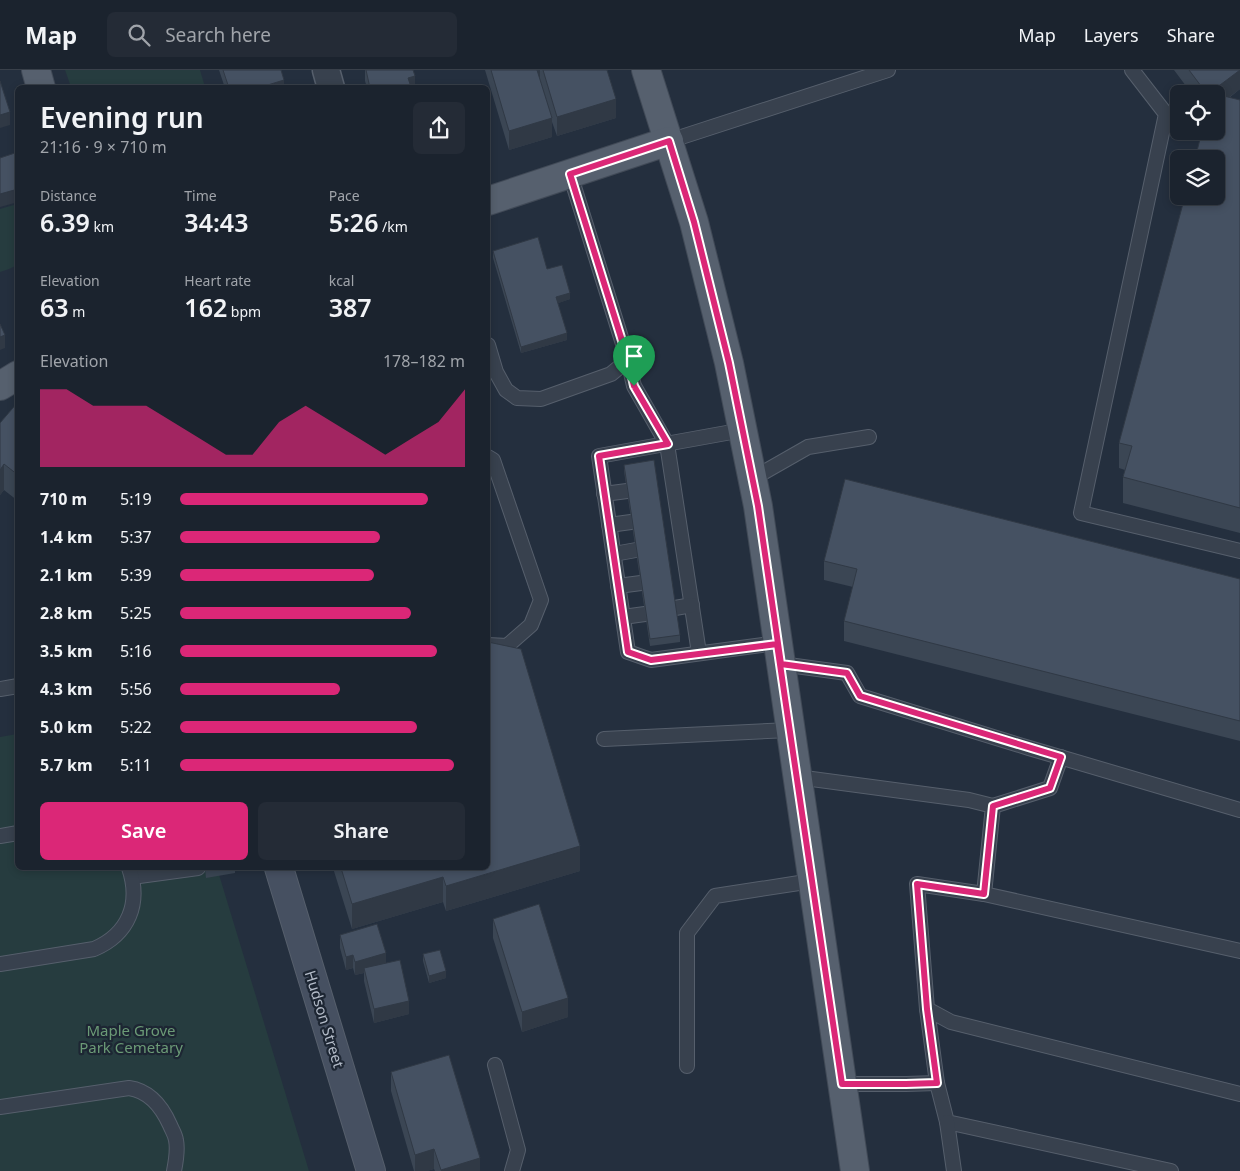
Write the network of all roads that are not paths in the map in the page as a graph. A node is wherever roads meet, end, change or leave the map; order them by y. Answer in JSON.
{"nodes":[{"id":1,"x":36,"y":70,"type":"edge"},
{"id":2,"x":326,"y":70,"type":"edge"},
{"id":3,"x":646,"y":70,"type":"edge"},
{"id":4,"x":888,"y":70,"type":"edge"},
{"id":5,"x":1132,"y":70,"type":"edge"},
{"id":6,"x":40,"y":85,"type":"edge"},
{"id":7,"x":330,"y":85,"type":"edge"},
{"id":8,"x":669,"y":141,"type":"junction"},
{"id":9,"x":570,"y":174,"type":"junction"},
{"id":10,"x":490,"y":200,"type":"edge"},
{"id":11,"x":490,"y":352,"type":"edge"},
{"id":12,"x":628,"y":360,"type":"junction"},
{"id":13,"x":15,"y":377,"type":"edge"},
{"id":14,"x":0,"y":386,"type":"edge"},
{"id":15,"x":742,"y":430,"type":"junction"},
{"id":16,"x":869,"y":437,"type":"dead end"},
{"id":17,"x":668,"y":444,"type":"junction"},
{"id":18,"x":490,"y":458,"type":"edge"},
{"id":19,"x":752,"y":479,"type":"junction"},
{"id":20,"x":673,"y":483,"type":"junction"},
{"id":21,"x":657,"y":486,"type":"edge"},
{"id":22,"x":627,"y":491,"type":"edge"},
{"id":23,"x":604,"y":494,"type":"junction"},
{"id":24,"x":678,"y":514,"type":"junction"},
{"id":25,"x":662,"y":517,"type":"edge"},
{"id":26,"x":632,"y":522,"type":"edge"},
{"id":27,"x":609,"y":525,"type":"junction"},
{"id":28,"x":682,"y":542,"type":"junction"},
{"id":29,"x":666,"y":545,"type":"edge"},
{"id":30,"x":636,"y":550,"type":"edge"},
{"id":31,"x":1240,"y":551,"type":"edge"},
{"id":32,"x":614,"y":554,"type":"junction"},
{"id":33,"x":687,"y":575,"type":"junction"},
{"id":34,"x":670,"y":578,"type":"edge"},
{"id":35,"x":640,"y":583,"type":"edge"},
{"id":36,"x":618,"y":586,"type":"junction"},
{"id":37,"x":692,"y":605,"type":"junction"},
{"id":38,"x":675,"y":608,"type":"edge"},
{"id":39,"x":645,"y":614,"type":"edge"},
{"id":40,"x":623,"y":617,"type":"junction"},
{"id":41,"x":490,"y":644,"type":"edge"},
{"id":42,"x":699,"y":653,"type":"junction"},
{"id":43,"x":779,"y":654,"type":"junction"},
{"id":44,"x":15,"y":686,"type":"edge"},
{"id":45,"x":0,"y":689,"type":"edge"},
{"id":46,"x":790,"y":730,"type":"junction"},
{"id":47,"x":604,"y":740,"type":"dead end"},
{"id":48,"x":1061,"y":757,"type":"junction"},
{"id":49,"x":797,"y":777,"type":"junction"},
{"id":50,"x":993,"y":806,"type":"junction"},
{"id":51,"x":1240,"y":810,"type":"edge"},
{"id":52,"x":15,"y":834,"type":"edge"},
{"id":53,"x":0,"y":836,"type":"edge"},
{"id":54,"x":164,"y":870,"type":"edge"},
{"id":55,"x":280,"y":870,"type":"edge"},
{"id":56,"x":131,"y":872,"type":"edge"},
{"id":57,"x":812,"y":881,"type":"junction"},
{"id":58,"x":984,"y":894,"type":"junction"},
{"id":59,"x":1240,"y":951,"type":"edge"},
{"id":60,"x":0,"y":964,"type":"edge"},
{"id":61,"x":927,"y":1009,"type":"junction"},
{"id":62,"x":495,"y":1065,"type":"dead end"},
{"id":63,"x":686,"y":1066,"type":"dead end"},
{"id":64,"x":937,"y":1083,"type":"junction"},
{"id":65,"x":842,"y":1084,"type":"junction"},
{"id":66,"x":1240,"y":1094,"type":"edge"},
{"id":67,"x":0,"y":1108,"type":"edge"},
{"id":68,"x":946,"y":1122,"type":"junction"},
{"id":69,"x":174,"y":1171,"type":"edge"},
{"id":70,"x":371,"y":1171,"type":"edge"},
{"id":71,"x":512,"y":1171,"type":"edge"},
{"id":72,"x":855,"y":1171,"type":"edge"},
{"id":73,"x":954,"y":1171,"type":"edge"},
{"id":74,"x":1170,"y":1171,"type":"edge"}],
"edges":[{"from":1,"to":6,"type":"main road"},
{"from":2,"to":7,"type":"street"},
{"from":3,"to":8,"type":"main road"},
{"from":4,"to":8,"type":"lane"},
{"from":5,"to":31,"type":"lane"},
{"from":8,"to":9,"type":"main road"},
{"from":8,"to":15,"type":"main road"},
{"from":9,"to":10,"type":"main road"},
{"from":9,"to":12,"type":"lane"},
{"from":11,"to":12,"type":"lane"},
{"from":12,"to":17,"type":"lane"},
{"from":13,"to":14,"type":"main road"},
{"from":15,"to":17,"type":"lane"},
{"from":15,"to":19,"type":"main road"},
{"from":16,"to":19,"type":"lane"},
{"from":17,"to":20,"type":"lane"},
{"from":17,"to":23,"type":"lane"},
{"from":18,"to":41,"type":"lane"},
{"from":19,"to":43,"type":"main road"},
{"from":20,"to":21,"type":"lane"},
{"from":20,"to":24,"type":"lane"},
{"from":22,"to":23,"type":"lane"},
{"from":23,"to":27,"type":"lane"},
{"from":24,"to":25,"type":"lane"},
{"from":24,"to":28,"type":"lane"},
{"from":26,"to":27,"type":"lane"},
{"from":27,"to":32,"type":"lane"},
{"from":28,"to":29,"type":"lane"},
{"from":28,"to":33,"type":"lane"},
{"from":30,"to":32,"type":"lane"},
{"from":32,"to":36,"type":"lane"},
{"from":33,"to":34,"type":"lane"},
{"from":33,"to":37,"type":"lane"},
{"from":35,"to":36,"type":"lane"},
{"from":36,"to":40,"type":"lane"},
{"from":37,"to":38,"type":"lane"},
{"from":37,"to":42,"type":"lane"},
{"from":39,"to":40,"type":"lane"},
{"from":40,"to":42,"type":"lane"},
{"from":42,"to":43,"type":"lane"},
{"from":43,"to":46,"type":"main road"},
{"from":43,"to":48,"type":"lane"},
{"from":44,"to":45,"type":"lane"},
{"from":46,"to":47,"type":"lane"},
{"from":46,"to":49,"type":"main road"},
{"from":48,"to":50,"type":"lane"},
{"from":48,"to":51,"type":"lane"},
{"from":49,"to":50,"type":"lane"},
{"from":49,"to":57,"type":"main road"},
{"from":50,"to":58,"type":"lane"},
{"from":52,"to":53,"type":"lane"},
{"from":54,"to":56,"type":"lane"},
{"from":55,"to":70,"type":"main road","name":"Hudson Street"},
{"from":56,"to":60,"type":"lane"},
{"from":57,"to":63,"type":"lane"},
{"from":57,"to":65,"type":"main road"},
{"from":58,"to":59,"type":"lane"},
{"from":58,"to":61,"type":"lane"},
{"from":61,"to":64,"type":"lane"},
{"from":61,"to":66,"type":"lane"},
{"from":62,"to":71,"type":"lane"},
{"from":64,"to":65,"type":"lane"},
{"from":64,"to":68,"type":"lane"},
{"from":65,"to":72,"type":"main road"},
{"from":67,"to":69,"type":"lane"},
{"from":68,"to":73,"type":"lane"},
{"from":68,"to":74,"type":"lane"}]}
